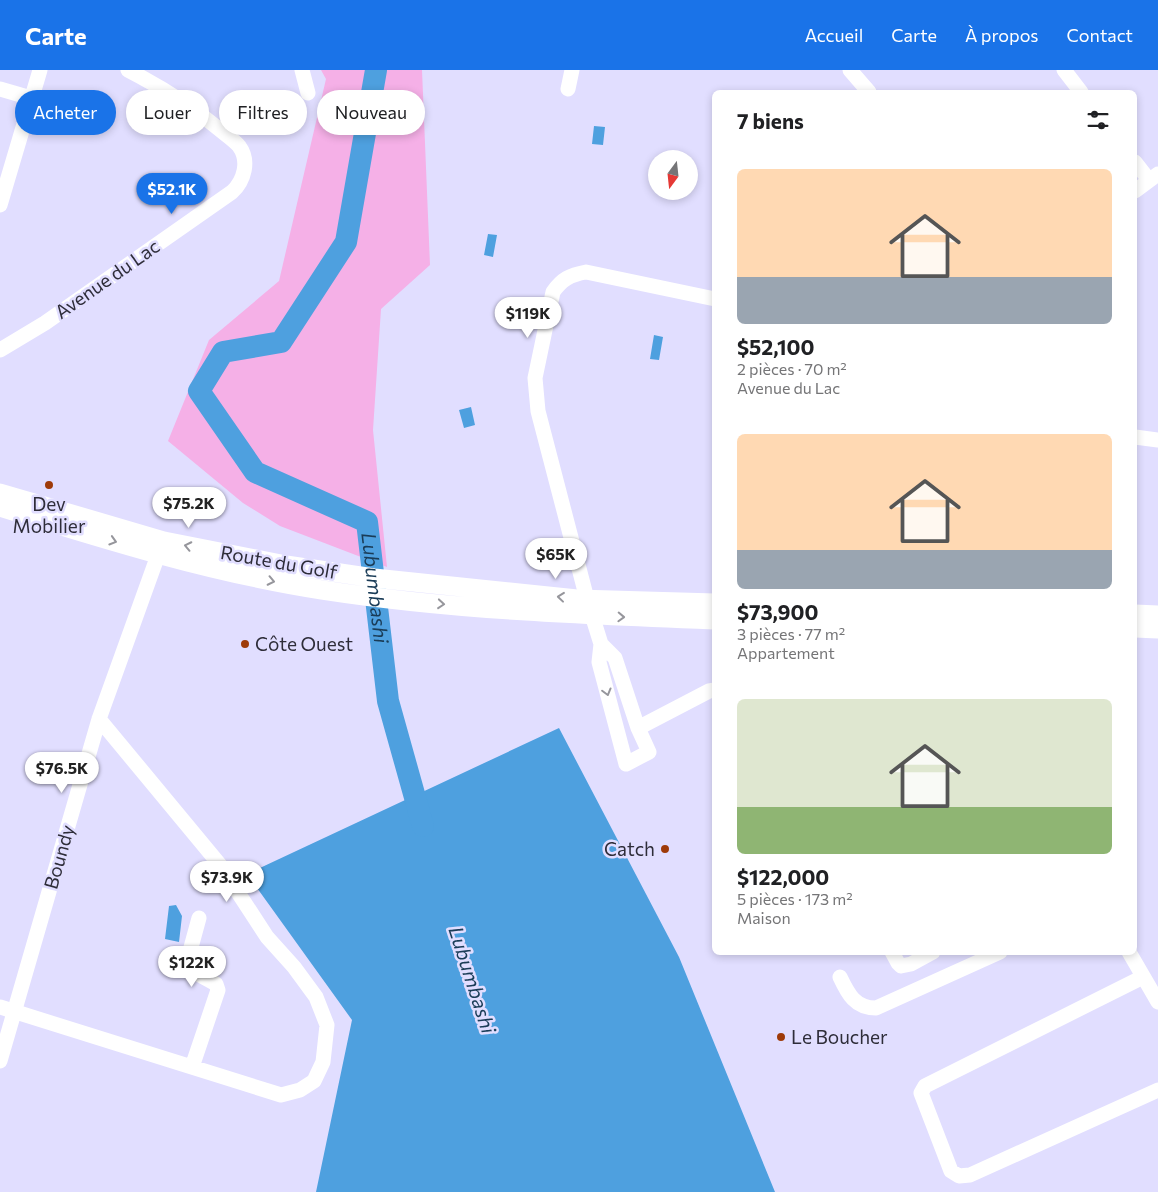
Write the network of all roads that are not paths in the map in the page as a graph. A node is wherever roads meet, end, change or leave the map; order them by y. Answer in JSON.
{"nodes":[{"id":1,"x":40,"y":70,"type":"edge"},
{"id":2,"x":128,"y":70,"type":"edge"},
{"id":3,"x":302,"y":70,"type":"edge"},
{"id":4,"x":572,"y":70,"type":"edge"},
{"id":5,"x":850,"y":70,"type":"edge"},
{"id":6,"x":1064,"y":70,"type":"edge"},
{"id":7,"x":0,"y":89,"type":"edge"},
{"id":8,"x":568,"y":89,"type":"dead end"},
{"id":9,"x":34,"y":90,"type":"edge"},
{"id":10,"x":868,"y":90,"type":"edge"},
{"id":11,"x":1079,"y":90,"type":"edge"},
{"id":12,"x":15,"y":93,"type":"edge"},
{"id":13,"x":308,"y":93,"type":"dead end"},
{"id":14,"x":20,"y":135,"type":"edge"},
{"id":15,"x":1137,"y":164,"type":"edge"},
{"id":16,"x":1154,"y":177,"type":"edge"},
{"id":17,"x":1137,"y":190,"type":"edge"},
{"id":18,"x":0,"y":205,"type":"edge"},
{"id":19,"x":712,"y":298,"type":"edge"},
{"id":20,"x":0,"y":350,"type":"edge"},
{"id":21,"x":1137,"y":437,"type":"edge"},
{"id":22,"x":1158,"y":440,"type":"edge"},
{"id":23,"x":0,"y":493,"type":"edge"},
{"id":24,"x":0,"y":507,"type":"edge"},
{"id":25,"x":161,"y":548,"type":"junction"},
{"id":26,"x":374,"y":587,"type":"junction"},
{"id":27,"x":712,"y":603,"type":"edge"},
{"id":28,"x":589,"y":607,"type":"junction"},
{"id":29,"x":1137,"y":614,"type":"edge"},
{"id":30,"x":1158,"y":615,"type":"edge"},
{"id":31,"x":712,"y":620,"type":"edge"},
{"id":32,"x":1137,"y":628,"type":"edge"},
{"id":33,"x":1158,"y":629,"type":"edge"},
{"id":34,"x":601,"y":644,"type":"junction"},
{"id":35,"x":712,"y":691,"type":"edge"},
{"id":36,"x":99,"y":719,"type":"junction"},
{"id":37,"x":638,"y":728,"type":"junction"},
{"id":38,"x":199,"y":918,"type":"dead end"},
{"id":39,"x":894,"y":955,"type":"edge"},
{"id":40,"x":927,"y":955,"type":"edge"},
{"id":41,"x":994,"y":955,"type":"edge"},
{"id":42,"x":1131,"y":955,"type":"edge"},
{"id":43,"x":914,"y":962,"type":"junction"},
{"id":44,"x":840,"y":977,"type":"dead end"},
{"id":45,"x":1143,"y":977,"type":"junction"},
{"id":46,"x":927,"y":987,"type":"junction"},
{"id":47,"x":1158,"y":1002,"type":"edge"},
{"id":48,"x":0,"y":1007,"type":"edge"},
{"id":49,"x":15,"y":1012,"type":"junction"},
{"id":50,"x":0,"y":1061,"type":"edge"},
{"id":51,"x":192,"y":1067,"type":"junction"},
{"id":52,"x":1158,"y":1090,"type":"edge"}],
"edges":[{"from":1,"to":9,"type":"street"},
{"from":2,"to":20,"type":"street","name":"Avenue du Lac"},
{"from":3,"to":13,"type":"street"},
{"from":4,"to":8,"type":"street"},
{"from":5,"to":10,"type":"street"},
{"from":6,"to":11,"type":"street"},
{"from":7,"to":12,"type":"street"},
{"from":14,"to":18,"type":"street"},
{"from":15,"to":16,"type":"street"},
{"from":16,"to":17,"type":"street"},
{"from":19,"to":28,"type":"street"},
{"from":21,"to":22,"type":"street"},
{"from":23,"to":25,"type":"main road","name":"Route du Golf"},
{"from":24,"to":25,"type":"main road","one_way":true},
{"from":25,"to":26,"type":"main road","name":"Route du Golf"},
{"from":25,"to":36,"type":"street","name":"Boundy"},
{"from":28,"to":26,"type":"main road","name":"Route du Golf","one_way":true},
{"from":26,"to":28,"type":"main road","one_way":true},
{"from":27,"to":28,"type":"main road","name":"Route du Golf"},
{"from":28,"to":31,"type":"main road","one_way":true},
{"from":28,"to":34,"type":"street"},
{"from":29,"to":30,"type":"main road"},
{"from":32,"to":33,"type":"main road"},
{"from":34,"to":37,"type":"street"},
{"from":34,"to":37,"type":"street","one_way":true},
{"from":35,"to":37,"type":"street"},
{"from":36,"to":49,"type":"street","name":"Boundy"},
{"from":36,"to":51,"type":"street"},
{"from":38,"to":51,"type":"street"},
{"from":39,"to":43,"type":"street"},
{"from":40,"to":43,"type":"street"},
{"from":41,"to":46,"type":"street"},
{"from":42,"to":45,"type":"street"},
{"from":43,"to":46,"type":"street"},
{"from":44,"to":46,"type":"street"},
{"from":45,"to":47,"type":"street"},
{"from":45,"to":52,"type":"street"},
{"from":48,"to":49,"type":"street"},
{"from":49,"to":50,"type":"street","name":"Boundy"},
{"from":49,"to":51,"type":"street"}]}
